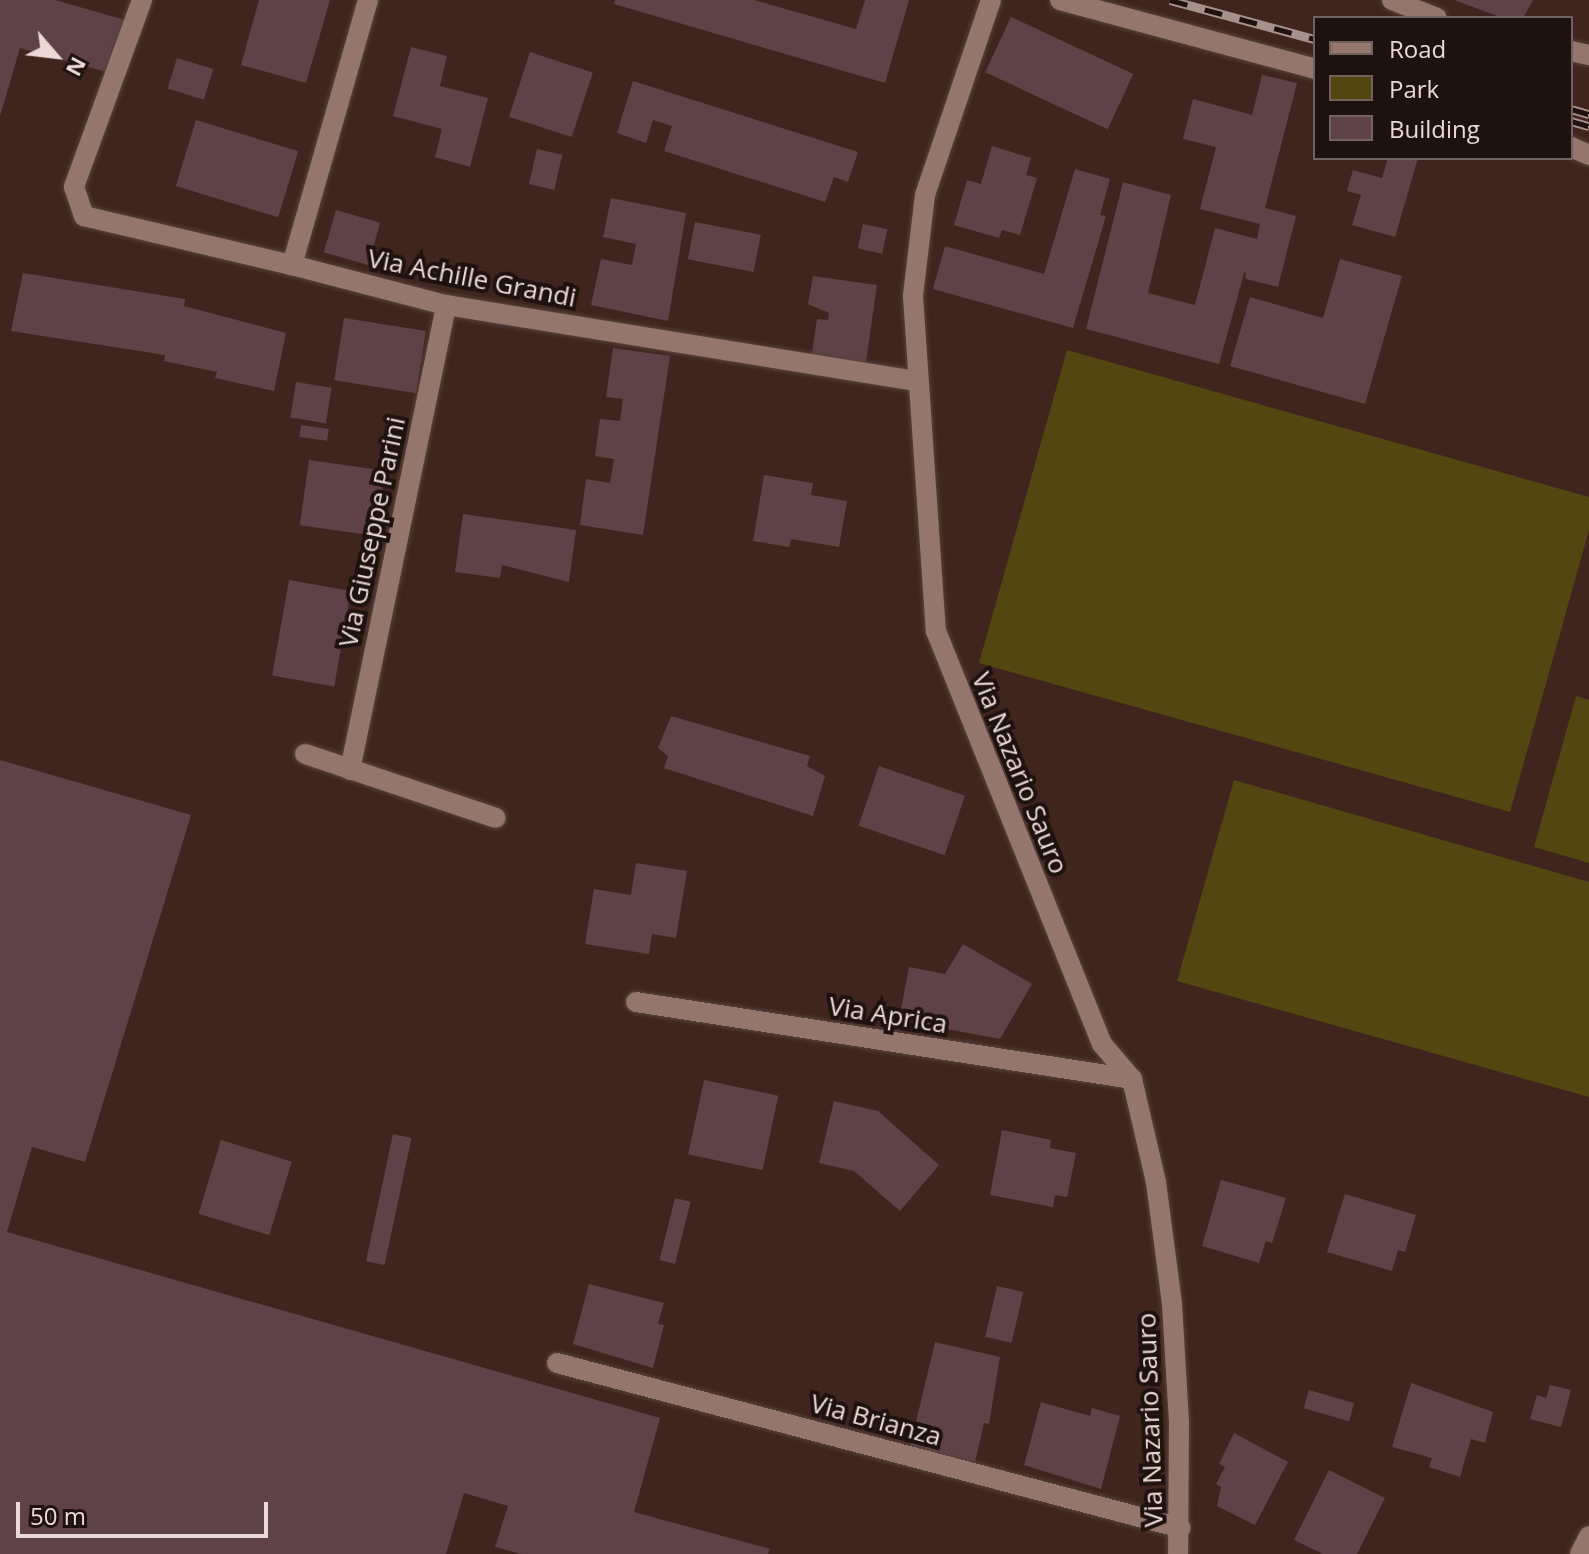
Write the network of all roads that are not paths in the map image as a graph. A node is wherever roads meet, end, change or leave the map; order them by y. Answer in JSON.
{"nodes":[{"id":1,"x":142,"y":0,"type":"edge"},
{"id":2,"x":368,"y":0,"type":"edge"},
{"id":3,"x":991,"y":0,"type":"edge"},
{"id":4,"x":1060,"y":0,"type":"edge"},
{"id":5,"x":1392,"y":0,"type":"edge"},
{"id":6,"x":1432,"y":16,"type":"edge"},
{"id":7,"x":1313,"y":68,"type":"edge"},
{"id":8,"x":292,"y":265,"type":"junction"},
{"id":9,"x":446,"y":305,"type":"junction"},
{"id":10,"x":916,"y":381,"type":"junction"},
{"id":11,"x":305,"y":754,"type":"dead end"},
{"id":12,"x":350,"y":770,"type":"junction"},
{"id":13,"x":496,"y":818,"type":"dead end"},
{"id":14,"x":636,"y":1002,"type":"dead end"},
{"id":15,"x":1132,"y":1079,"type":"junction"},
{"id":16,"x":557,"y":1363,"type":"dead end"},
{"id":17,"x":1181,"y":1528,"type":"junction"},
{"id":18,"x":1589,"y":1536,"type":"edge"},
{"id":19,"x":1178,"y":1554,"type":"edge"},
{"id":20,"x":1580,"y":1554,"type":"edge"}],
"edges":[{"from":1,"to":8,"type":"street","name":"Via Achille Grandi"},
{"from":2,"to":8,"type":"street"},
{"from":3,"to":10,"type":"street","name":"Via Nazario Sauro"},
{"from":4,"to":7,"type":"street"},
{"from":5,"to":6,"type":"street"},
{"from":8,"to":9,"type":"street","name":"Via Achille Grandi"},
{"from":9,"to":10,"type":"street","name":"Via Achille Grandi"},
{"from":9,"to":12,"type":"street","name":"Via Giuseppe Parini"},
{"from":10,"to":15,"type":"street","name":"Via Nazario Sauro"},
{"from":11,"to":12,"type":"street"},
{"from":12,"to":13,"type":"street"},
{"from":14,"to":15,"type":"street","name":"Via Aprica"},
{"from":15,"to":17,"type":"street","name":"Via Nazario Sauro"},
{"from":16,"to":17,"type":"street","name":"Via Brianza"},
{"from":17,"to":19,"type":"street","name":"Via Nazario Sauro"},
{"from":18,"to":20,"type":"street"}]}
